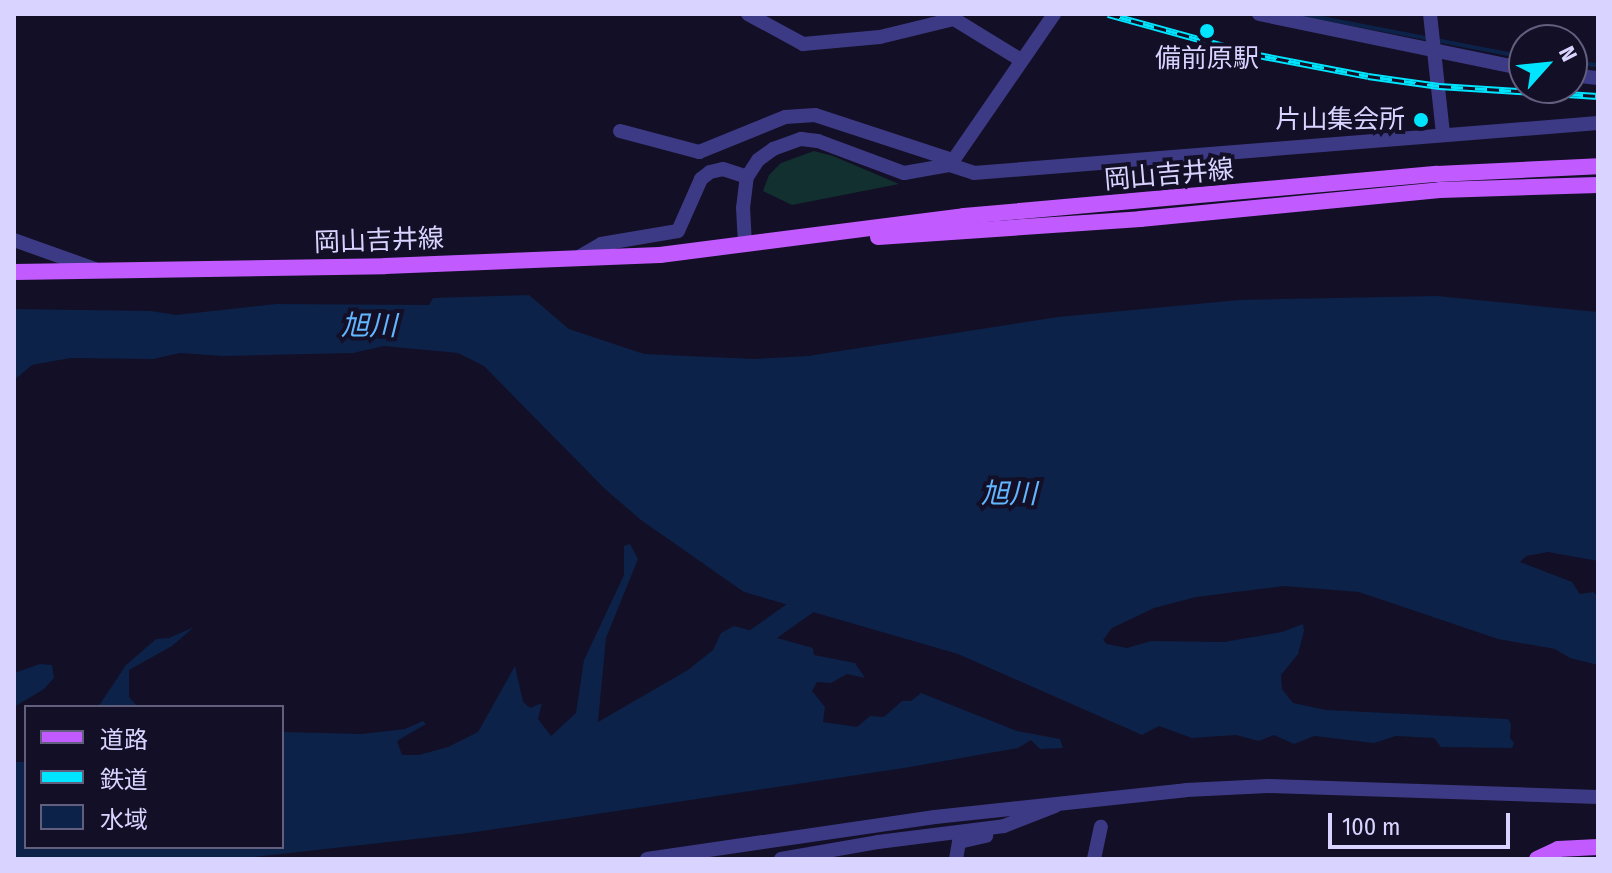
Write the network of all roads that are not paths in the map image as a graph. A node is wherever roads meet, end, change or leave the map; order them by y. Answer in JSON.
{"nodes":[{"id":1,"x":748,"y":14,"type":"edge"},
{"id":2,"x":1054,"y":14,"type":"edge"},
{"id":3,"x":1259,"y":14,"type":"edge"},
{"id":4,"x":1430,"y":14,"type":"edge"},
{"id":5,"x":1433,"y":45,"type":"junction"},
{"id":6,"x":1021,"y":60,"type":"junction"},
{"id":7,"x":1508,"y":65,"type":"edge"},
{"id":8,"x":1598,"y":123,"type":"edge"},
{"id":9,"x":620,"y":131,"type":"dead end"},
{"id":10,"x":1443,"y":134,"type":"junction"},
{"id":11,"x":951,"y":163,"type":"junction"},
{"id":12,"x":1598,"y":166,"type":"edge"},
{"id":13,"x":747,"y":177,"type":"junction"},
{"id":14,"x":1598,"y":185,"type":"edge"},
{"id":15,"x":14,"y":240,"type":"edge"},
{"id":16,"x":745,"y":245,"type":"junction"},
{"id":17,"x":577,"y":258,"type":"junction"},
{"id":18,"x":102,"y":271,"type":"junction"},
{"id":19,"x":14,"y":272,"type":"edge"},
{"id":20,"x":1598,"y":797,"type":"edge"},
{"id":21,"x":1066,"y":800,"type":"junction"},
{"id":22,"x":1004,"y":826,"type":"junction"},
{"id":23,"x":1101,"y":827,"type":"dead end"},
{"id":24,"x":1598,"y":847,"type":"edge"},
{"id":25,"x":788,"y":858,"type":"edge"},
{"id":26,"x":647,"y":859,"type":"edge"},
{"id":27,"x":956,"y":859,"type":"edge"},
{"id":28,"x":1094,"y":859,"type":"edge"},
{"id":29,"x":1537,"y":859,"type":"edge"}],
"edges":[{"from":1,"to":6,"type":"street"},
{"from":2,"to":6,"type":"street"},
{"from":3,"to":5,"type":"street"},
{"from":4,"to":5,"type":"street"},
{"from":5,"to":7,"type":"street"},
{"from":5,"to":10,"type":"street"},
{"from":6,"to":11,"type":"street"},
{"from":8,"to":10,"type":"street"},
{"from":9,"to":11,"type":"street"},
{"from":10,"to":11,"type":"street"},
{"from":11,"to":13,"type":"street"},
{"from":12,"to":16,"type":"main road","name":"岡山吉井線"},
{"from":13,"to":16,"type":"street"},
{"from":13,"to":17,"type":"street"},
{"from":14,"to":16,"type":"main road","name":"岡山吉井線"},
{"from":15,"to":18,"type":"street"},
{"from":16,"to":17,"type":"main road","name":"岡山吉井線"},
{"from":17,"to":18,"type":"main road","name":"岡山吉井線"},
{"from":18,"to":19,"type":"main road","name":"岡山吉井線"},
{"from":20,"to":21,"type":"street"},
{"from":21,"to":22,"type":"street"},
{"from":21,"to":26,"type":"street"},
{"from":22,"to":25,"type":"street"},
{"from":22,"to":27,"type":"street"},
{"from":23,"to":28,"type":"street"},
{"from":24,"to":29,"type":"main road"}]}
